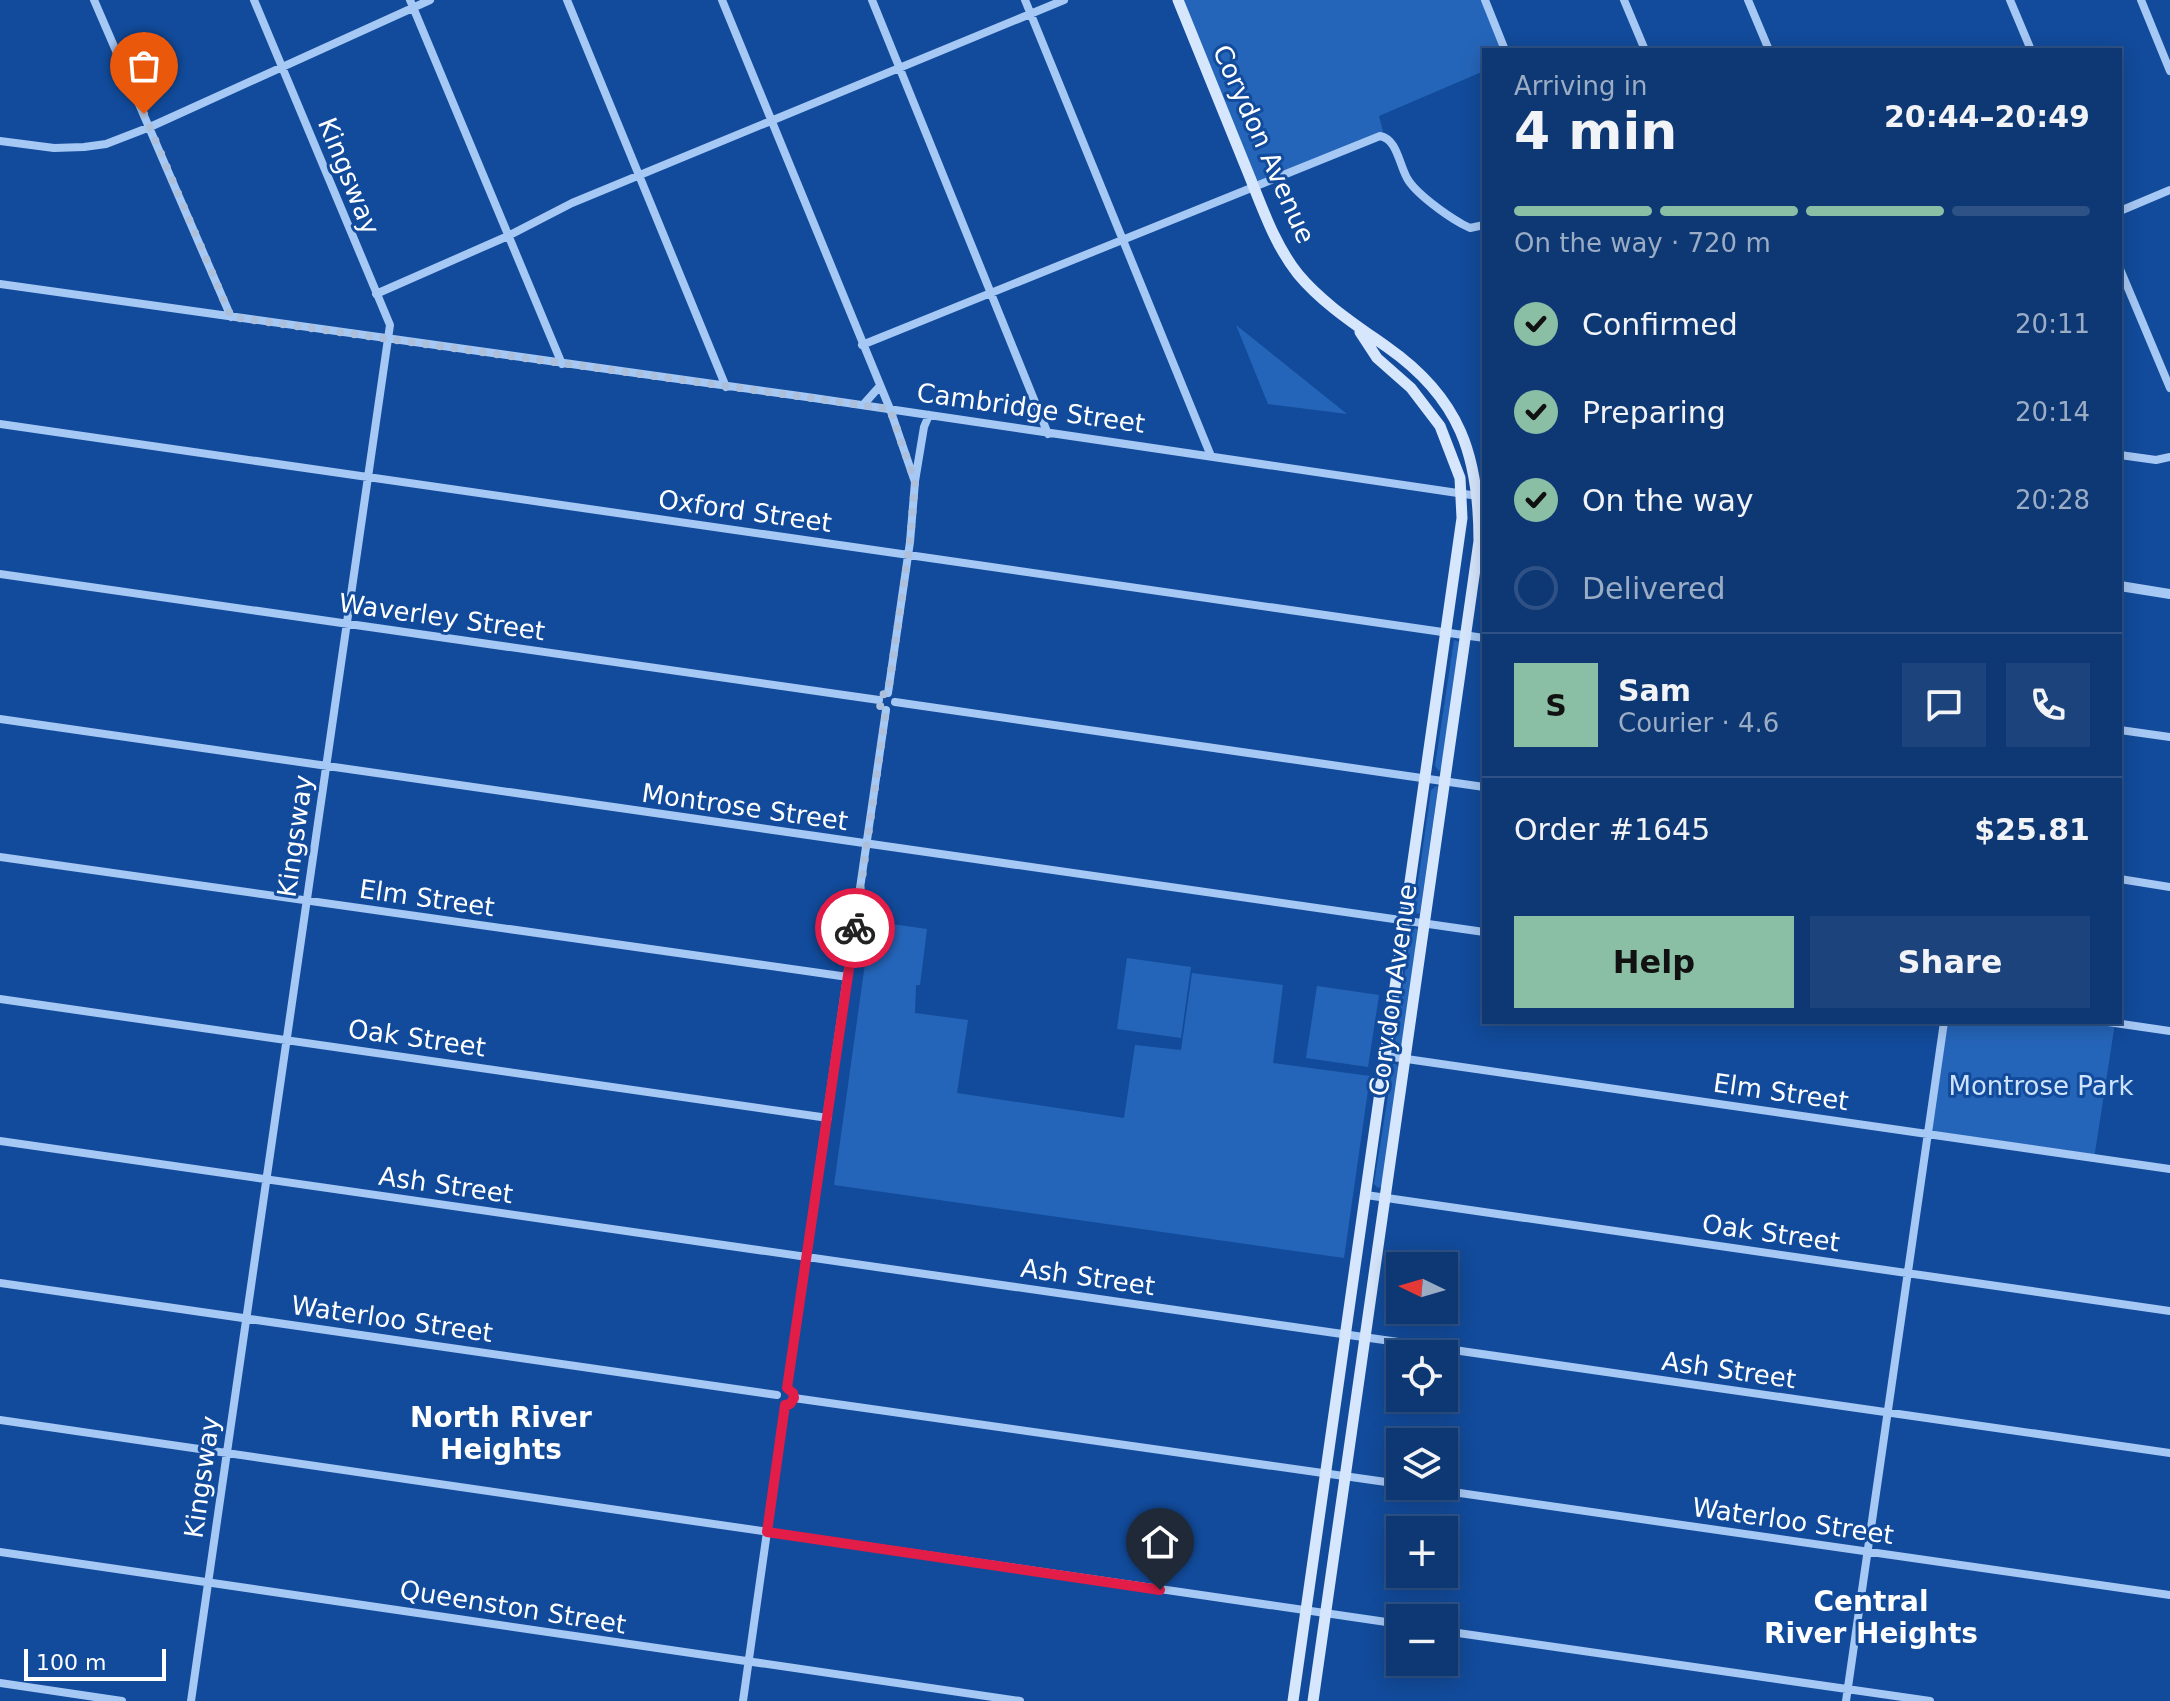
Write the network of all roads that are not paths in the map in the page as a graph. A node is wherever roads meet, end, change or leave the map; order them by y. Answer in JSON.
{"nodes":[{"id":1,"x":94,"y":0,"type":"edge"},
{"id":2,"x":254,"y":0,"type":"edge"},
{"id":3,"x":430,"y":0,"type":"edge"},
{"id":4,"x":567,"y":0,"type":"edge"},
{"id":5,"x":722,"y":0,"type":"edge"},
{"id":6,"x":872,"y":0,"type":"edge"},
{"id":7,"x":1025,"y":0,"type":"edge"},
{"id":8,"x":1064,"y":0,"type":"edge"},
{"id":9,"x":1178,"y":0,"type":"edge"},
{"id":10,"x":1485,"y":0,"type":"edge"},
{"id":11,"x":1624,"y":0,"type":"edge"},
{"id":12,"x":1748,"y":0,"type":"edge"},
{"id":13,"x":2010,"y":0,"type":"edge"},
{"id":14,"x":2141,"y":0,"type":"edge"},
{"id":15,"x":412,"y":4,"type":"edge"},
{"id":16,"x":1031,"y":15,"type":"junction"},
{"id":17,"x":1504,"y":48,"type":"edge"},
{"id":18,"x":1644,"y":48,"type":"edge"},
{"id":19,"x":1768,"y":48,"type":"edge"},
{"id":20,"x":2030,"y":48,"type":"edge"},
{"id":21,"x":282,"y":66,"type":"junction"},
{"id":22,"x":900,"y":68,"type":"junction"},
{"id":23,"x":2170,"y":71,"type":"edge"},
{"id":24,"x":771,"y":119,"type":"junction"},
{"id":25,"x":150,"y":127,"type":"junction"},
{"id":26,"x":0,"y":141,"type":"edge"},
{"id":27,"x":638,"y":175,"type":"junction"},
{"id":28,"x":1254,"y":186,"type":"junction"},
{"id":29,"x":2170,"y":190,"type":"edge"},
{"id":30,"x":2122,"y":210,"type":"edge"},
{"id":31,"x":1482,"y":225,"type":"edge"},
{"id":32,"x":508,"y":236,"type":"junction"},
{"id":33,"x":1123,"y":240,"type":"junction"},
{"id":34,"x":2122,"y":274,"type":"edge"},
{"id":35,"x":0,"y":284,"type":"edge"},
{"id":36,"x":376,"y":294,"type":"junction"},
{"id":37,"x":991,"y":294,"type":"junction"},
{"id":38,"x":231,"y":317,"type":"junction"},
{"id":39,"x":1359,"y":329,"type":"junction"},
{"id":40,"x":387,"y":339,"type":"junction"},
{"id":41,"x":862,"y":345,"type":"junction"},
{"id":42,"x":562,"y":364,"type":"junction"},
{"id":43,"x":880,"y":386,"type":"junction"},
{"id":44,"x":726,"y":387,"type":"junction"},
{"id":45,"x":2170,"y":388,"type":"edge"},
{"id":46,"x":863,"y":405,"type":"junction"},
{"id":47,"x":890,"y":409,"type":"junction"},
{"id":48,"x":929,"y":415,"type":"junction"},
{"id":49,"x":0,"y":424,"type":"edge"},
{"id":50,"x":1048,"y":434,"type":"junction"},
{"id":51,"x":2122,"y":455,"type":"edge"},
{"id":52,"x":1211,"y":456,"type":"junction"},
{"id":53,"x":2170,"y":457,"type":"edge"},
{"id":54,"x":367,"y":477,"type":"junction"},
{"id":55,"x":915,"y":482,"type":"junction"},
{"id":56,"x":1462,"y":493,"type":"junction"},
{"id":57,"x":1481,"y":496,"type":"edge"},
{"id":58,"x":908,"y":555,"type":"junction"},
{"id":59,"x":0,"y":574,"type":"edge"},
{"id":60,"x":2122,"y":586,"type":"edge"},
{"id":61,"x":2170,"y":594,"type":"edge"},
{"id":62,"x":346,"y":624,"type":"junction"},
{"id":63,"x":1446,"y":632,"type":"junction"},
{"id":64,"x":1466,"y":635,"type":"junction"},
{"id":65,"x":1482,"y":638,"type":"edge"},
{"id":66,"x":888,"y":693,"type":"junction"},
{"id":67,"x":879,"y":700,"type":"junction"},
{"id":68,"x":895,"y":702,"type":"junction"},
{"id":69,"x":886,"y":710,"type":"junction"},
{"id":70,"x":0,"y":719,"type":"edge"},
{"id":71,"x":2122,"y":730,"type":"edge"},
{"id":72,"x":2170,"y":737,"type":"edge"},
{"id":73,"x":325,"y":766,"type":"junction"},
{"id":74,"x":1426,"y":778,"type":"junction"},
{"id":75,"x":1445,"y":781,"type":"junction"},
{"id":76,"x":1482,"y":787,"type":"edge"},
{"id":77,"x":867,"y":845,"type":"junction"},
{"id":78,"x":0,"y":857,"type":"edge"},
{"id":79,"x":2122,"y":879,"type":"edge"},
{"id":80,"x":2170,"y":887,"type":"edge"},
{"id":81,"x":306,"y":901,"type":"junction"},
{"id":82,"x":1405,"y":920,"type":"junction"},
{"id":83,"x":1424,"y":923,"type":"junction"},
{"id":84,"x":1482,"y":932,"type":"edge"},
{"id":85,"x":848,"y":977,"type":"junction"},
{"id":86,"x":0,"y":999,"type":"edge"},
{"id":87,"x":1944,"y":1024,"type":"edge"},
{"id":88,"x":2122,"y":1024,"type":"edge"},
{"id":89,"x":2170,"y":1031,"type":"edge"},
{"id":90,"x":286,"y":1040,"type":"junction"},
{"id":91,"x":1386,"y":1056,"type":"junction"},
{"id":92,"x":1405,"y":1059,"type":"junction"},
{"id":93,"x":828,"y":1118,"type":"junction"},
{"id":94,"x":1928,"y":1134,"type":"junction"},
{"id":95,"x":0,"y":1141,"type":"edge"},
{"id":96,"x":2170,"y":1169,"type":"edge"},
{"id":97,"x":266,"y":1179,"type":"junction"},
{"id":98,"x":1366,"y":1195,"type":"junction"},
{"id":99,"x":1386,"y":1198,"type":"junction"},
{"id":100,"x":808,"y":1257,"type":"junction"},
{"id":101,"x":1909,"y":1273,"type":"junction"},
{"id":102,"x":0,"y":1283,"type":"edge"},
{"id":103,"x":2170,"y":1311,"type":"edge"},
{"id":104,"x":247,"y":1318,"type":"junction"},
{"id":105,"x":1345,"y":1335,"type":"junction"},
{"id":106,"x":1365,"y":1337,"type":"junction"},
{"id":107,"x":787,"y":1388,"type":"junction"},
{"id":108,"x":777,"y":1395,"type":"junction"},
{"id":109,"x":794,"y":1398,"type":"junction"},
{"id":110,"x":785,"y":1405,"type":"junction"},
{"id":111,"x":1888,"y":1413,"type":"junction"},
{"id":112,"x":0,"y":1420,"type":"edge"},
{"id":113,"x":2170,"y":1453,"type":"edge"},
{"id":114,"x":226,"y":1454,"type":"junction"},
{"id":115,"x":1326,"y":1474,"type":"junction"},
{"id":116,"x":1346,"y":1477,"type":"junction"},
{"id":117,"x":1386,"y":1482,"type":"edge"},
{"id":118,"x":1458,"y":1493,"type":"edge"},
{"id":119,"x":767,"y":1532,"type":"junction"},
{"id":120,"x":0,"y":1552,"type":"edge"},
{"id":121,"x":1868,"y":1552,"type":"junction"},
{"id":122,"x":207,"y":1582,"type":"junction"},
{"id":123,"x":2170,"y":1595,"type":"edge"},
{"id":124,"x":1306,"y":1611,"type":"junction"},
{"id":125,"x":1325,"y":1614,"type":"junction"},
{"id":126,"x":1386,"y":1622,"type":"edge"},
{"id":127,"x":1458,"y":1633,"type":"edge"},
{"id":128,"x":748,"y":1663,"type":"junction"},
{"id":129,"x":0,"y":1683,"type":"edge"},
{"id":130,"x":1848,"y":1689,"type":"junction"},
{"id":131,"x":122,"y":1701,"type":"edge"},
{"id":132,"x":191,"y":1701,"type":"edge"},
{"id":133,"x":743,"y":1701,"type":"edge"},
{"id":134,"x":1020,"y":1701,"type":"edge"},
{"id":135,"x":1293,"y":1701,"type":"edge"},
{"id":136,"x":1313,"y":1701,"type":"edge"},
{"id":137,"x":1846,"y":1701,"type":"edge"},
{"id":138,"x":1930,"y":1701,"type":"edge"}],
"edges":[{"from":1,"to":25,"type":"street"},
{"from":2,"to":21,"type":"street","name":"Kingsway"},
{"from":3,"to":15,"type":"street"},
{"from":4,"to":27,"type":"street"},
{"from":5,"to":24,"type":"street"},
{"from":6,"to":22,"type":"street"},
{"from":7,"to":16,"type":"street"},
{"from":8,"to":16,"type":"street"},
{"from":9,"to":28,"type":"main road","name":"Corydon Avenue"},
{"from":10,"to":17,"type":"street"},
{"from":11,"to":18,"type":"street"},
{"from":12,"to":19,"type":"street"},
{"from":13,"to":20,"type":"street"},
{"from":14,"to":23,"type":"street"},
{"from":15,"to":21,"type":"street"},
{"from":15,"to":32,"type":"street"},
{"from":16,"to":22,"type":"street"},
{"from":16,"to":33,"type":"street"},
{"from":21,"to":25,"type":"street"},
{"from":21,"to":36,"type":"street","name":"Kingsway"},
{"from":22,"to":24,"type":"street"},
{"from":22,"to":37,"type":"street"},
{"from":24,"to":27,"type":"street"},
{"from":24,"to":41,"type":"street"},
{"from":25,"to":26,"type":"street"},
{"from":25,"to":38,"type":"street"},
{"from":27,"to":32,"type":"street"},
{"from":27,"to":44,"type":"street"},
{"from":28,"to":31,"type":"street"},
{"from":28,"to":33,"type":"street"},
{"from":28,"to":39,"type":"main road","name":"Corydon Avenue"},
{"from":29,"to":30,"type":"street"},
{"from":32,"to":36,"type":"street"},
{"from":32,"to":42,"type":"street"},
{"from":33,"to":37,"type":"street"},
{"from":33,"to":52,"type":"street"},
{"from":34,"to":45,"type":"street"},
{"from":35,"to":38,"type":"street","name":"Cambridge Street"},
{"from":36,"to":40,"type":"street","name":"Kingsway"},
{"from":37,"to":41,"type":"street"},
{"from":37,"to":50,"type":"street"},
{"from":38,"to":40,"type":"street","name":"Cambridge Street"},
{"from":39,"to":56,"type":"main road","name":"Corydon Avenue"},
{"from":39,"to":57,"type":"main road","name":"Corydon Avenue"},
{"from":40,"to":42,"type":"street","name":"Cambridge Street"},
{"from":40,"to":54,"type":"street","name":"Kingsway"},
{"from":41,"to":43,"type":"street"},
{"from":42,"to":44,"type":"street","name":"Cambridge Street"},
{"from":43,"to":46,"type":"street"},
{"from":43,"to":47,"type":"street"},
{"from":44,"to":46,"type":"street","name":"Cambridge Street"},
{"from":46,"to":47,"type":"street","name":"Cambridge Street"},
{"from":47,"to":48,"type":"street","name":"Cambridge Street"},
{"from":47,"to":55,"type":"street"},
{"from":48,"to":50,"type":"street","name":"Cambridge Street"},
{"from":48,"to":55,"type":"street"},
{"from":49,"to":54,"type":"street","name":"Oxford Street"},
{"from":50,"to":52,"type":"street","name":"Cambridge Street"},
{"from":51,"to":53,"type":"street"},
{"from":52,"to":56,"type":"street","name":"Cambridge Street"},
{"from":54,"to":58,"type":"street","name":"Oxford Street"},
{"from":54,"to":62,"type":"street","name":"Kingsway"},
{"from":55,"to":58,"type":"street"},
{"from":56,"to":57,"type":"street","name":"Cambridge Street"},
{"from":56,"to":63,"type":"main road","name":"Corydon Avenue"},
{"from":57,"to":64,"type":"main road","name":"Corydon Avenue"},
{"from":58,"to":63,"type":"street","name":"Oxford Street"},
{"from":58,"to":66,"type":"street"},
{"from":59,"to":62,"type":"street","name":"Waverley Street"},
{"from":60,"to":61,"type":"street"},
{"from":62,"to":67,"type":"street","name":"Waverley Street"},
{"from":62,"to":73,"type":"street","name":"Kingsway"},
{"from":63,"to":64,"type":"street","name":"Oxford Street"},
{"from":63,"to":74,"type":"main road","name":"Corydon Avenue"},
{"from":64,"to":65,"type":"street","name":"Oxford Street"},
{"from":64,"to":75,"type":"main road","name":"Corydon Avenue"},
{"from":66,"to":67,"type":"street"},
{"from":66,"to":68,"type":"street"},
{"from":67,"to":69,"type":"street"},
{"from":68,"to":69,"type":"street"},
{"from":68,"to":74,"type":"street"},
{"from":69,"to":77,"type":"street"},
{"from":70,"to":73,"type":"street","name":"Montrose Street"},
{"from":71,"to":72,"type":"street"},
{"from":73,"to":77,"type":"street","name":"Montrose Street"},
{"from":73,"to":81,"type":"street","name":"Kingsway"},
{"from":74,"to":75,"type":"street"},
{"from":74,"to":82,"type":"main road","name":"Corydon Avenue"},
{"from":75,"to":76,"type":"street"},
{"from":75,"to":83,"type":"main road","name":"Corydon Avenue"},
{"from":77,"to":82,"type":"street","name":"Montrose Street"},
{"from":77,"to":85,"type":"street"},
{"from":78,"to":81,"type":"street","name":"Elm Street"},
{"from":79,"to":80,"type":"street"},
{"from":81,"to":85,"type":"street","name":"Elm Street"},
{"from":81,"to":90,"type":"street","name":"Kingsway"},
{"from":82,"to":83,"type":"street","name":"Montrose Street"},
{"from":82,"to":91,"type":"main road","name":"Corydon Avenue"},
{"from":83,"to":84,"type":"street","name":"Montrose Street"},
{"from":83,"to":92,"type":"main road","name":"Corydon Avenue"},
{"from":85,"to":93,"type":"street"},
{"from":86,"to":90,"type":"street","name":"Oak Street"},
{"from":87,"to":94,"type":"street"},
{"from":88,"to":89,"type":"street"},
{"from":90,"to":93,"type":"street","name":"Oak Street"},
{"from":90,"to":97,"type":"street","name":"Kingsway"},
{"from":91,"to":92,"type":"street","name":"Elm Street"},
{"from":91,"to":98,"type":"main road","name":"Corydon Avenue"},
{"from":92,"to":94,"type":"street","name":"Elm Street"},
{"from":92,"to":99,"type":"main road","name":"Corydon Avenue"},
{"from":93,"to":100,"type":"street"},
{"from":94,"to":96,"type":"street","name":"Elm Street"},
{"from":94,"to":101,"type":"street"},
{"from":95,"to":97,"type":"street","name":"Ash Street"},
{"from":97,"to":100,"type":"street","name":"Ash Street"},
{"from":97,"to":104,"type":"street","name":"Kingsway"},
{"from":98,"to":99,"type":"street","name":"Oak Street"},
{"from":98,"to":105,"type":"main road","name":"Corydon Avenue"},
{"from":99,"to":101,"type":"street","name":"Oak Street"},
{"from":99,"to":106,"type":"main road","name":"Corydon Avenue"},
{"from":100,"to":105,"type":"street","name":"Ash Street"},
{"from":100,"to":107,"type":"street"},
{"from":101,"to":103,"type":"street","name":"Oak Street"},
{"from":101,"to":111,"type":"street"},
{"from":102,"to":104,"type":"street","name":"Waterloo Street"},
{"from":104,"to":108,"type":"street","name":"Waterloo Street"},
{"from":104,"to":114,"type":"street","name":"Kingsway"},
{"from":105,"to":106,"type":"street","name":"Ash Street"},
{"from":105,"to":115,"type":"main road","name":"Corydon Avenue"},
{"from":106,"to":111,"type":"street","name":"Ash Street"},
{"from":106,"to":116,"type":"main road","name":"Corydon Avenue"},
{"from":107,"to":108,"type":"street"},
{"from":107,"to":109,"type":"street"},
{"from":108,"to":110,"type":"street"},
{"from":109,"to":110,"type":"street"},
{"from":109,"to":115,"type":"street"},
{"from":110,"to":119,"type":"street"},
{"from":111,"to":113,"type":"street","name":"Ash Street"},
{"from":111,"to":121,"type":"street"},
{"from":112,"to":114,"type":"street"},
{"from":114,"to":119,"type":"street"},
{"from":114,"to":122,"type":"street","name":"Kingsway"},
{"from":115,"to":116,"type":"street"},
{"from":115,"to":124,"type":"main road","name":"Corydon Avenue"},
{"from":116,"to":117,"type":"street"},
{"from":116,"to":125,"type":"main road","name":"Corydon Avenue"},
{"from":118,"to":121,"type":"street","name":"Waterloo Street"},
{"from":119,"to":124,"type":"street"},
{"from":119,"to":128,"type":"street"},
{"from":120,"to":122,"type":"street","name":"Queenston Street"},
{"from":121,"to":123,"type":"street","name":"Waterloo Street"},
{"from":121,"to":130,"type":"street"},
{"from":122,"to":128,"type":"street","name":"Queenston Street"},
{"from":122,"to":132,"type":"street","name":"Kingsway"},
{"from":124,"to":125,"type":"street"},
{"from":124,"to":135,"type":"main road","name":"Corydon Avenue"},
{"from":125,"to":126,"type":"street"},
{"from":125,"to":136,"type":"main road","name":"Corydon Avenue"},
{"from":127,"to":130,"type":"street"},
{"from":128,"to":133,"type":"street"},
{"from":128,"to":134,"type":"street","name":"Queenston Street"},
{"from":129,"to":131,"type":"street"},
{"from":130,"to":137,"type":"street"},
{"from":130,"to":138,"type":"street"}]}
